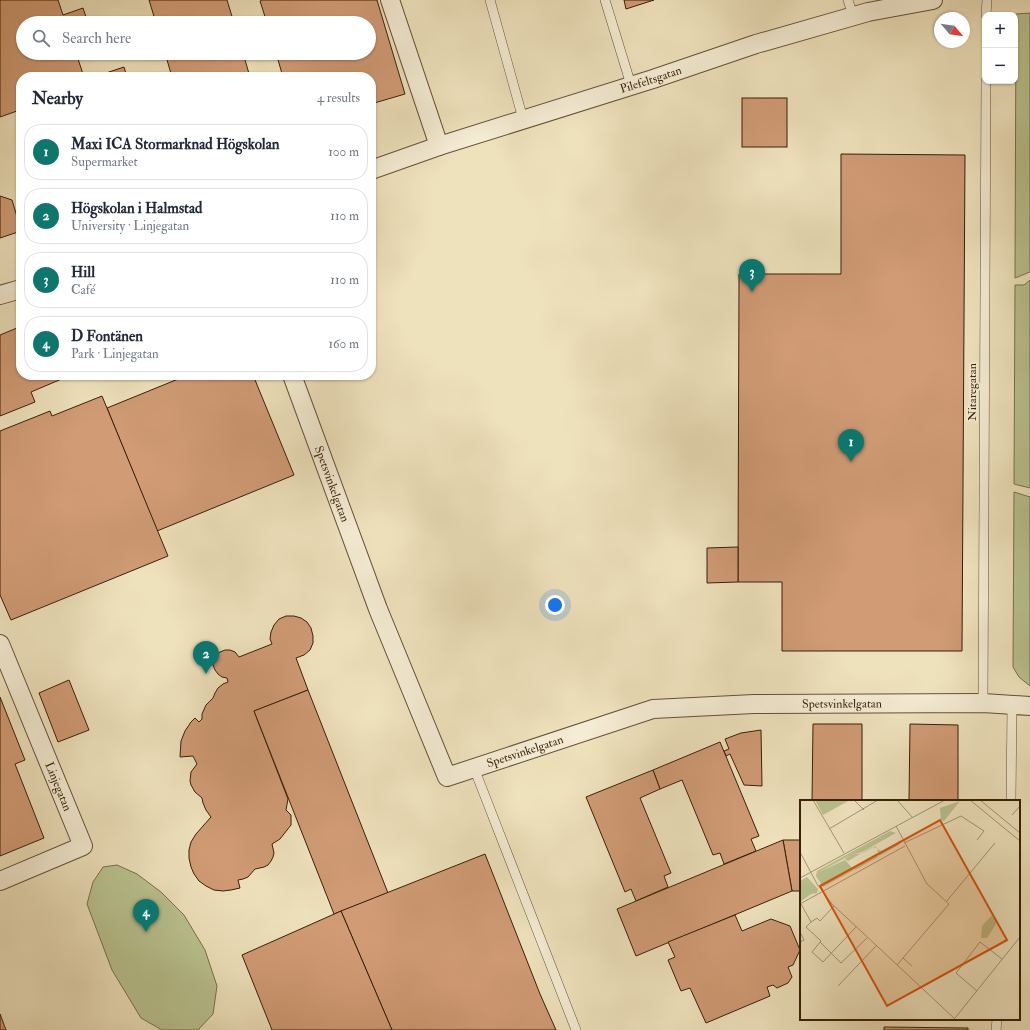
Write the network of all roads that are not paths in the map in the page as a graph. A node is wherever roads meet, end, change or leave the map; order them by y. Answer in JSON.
{"nodes":[{"id":1,"x":390,"y":0,"type":"edge"},
{"id":2,"x":490,"y":0,"type":"edge"},
{"id":3,"x":605,"y":0,"type":"edge"},
{"id":4,"x":933,"y":0,"type":"edge"},
{"id":5,"x":987,"y":0,"type":"edge"},
{"id":6,"x":851,"y":8,"type":"edge"},
{"id":7,"x":986,"y":12,"type":"edge"},
{"id":8,"x":986,"y":84,"type":"edge"},
{"id":9,"x":631,"y":85,"type":"junction"},
{"id":10,"x":523,"y":119,"type":"junction"},
{"id":11,"x":439,"y":146,"type":"junction"},
{"id":12,"x":376,"y":168,"type":"edge"},
{"id":13,"x":16,"y":290,"type":"edge"},
{"id":14,"x":0,"y":295,"type":"edge"},
{"id":15,"x":294,"y":380,"type":"edge"},
{"id":16,"x":0,"y":644,"type":"edge"},
{"id":17,"x":983,"y":703,"type":"junction"},
{"id":18,"x":1012,"y":704,"type":"junction"},
{"id":19,"x":1030,"y":706,"type":"edge"},
{"id":20,"x":474,"y":768,"type":"junction"},
{"id":21,"x":1011,"y":800,"type":"edge"},
{"id":22,"x":0,"y":881,"type":"edge"},
{"id":23,"x":997,"y":1020,"type":"edge"},
{"id":24,"x":576,"y":1030,"type":"edge"},
{"id":25,"x":996,"y":1030,"type":"edge"}],
"edges":[{"from":1,"to":11,"type":"street"},
{"from":2,"to":10,"type":"lane"},
{"from":3,"to":9,"type":"lane"},
{"from":4,"to":6,"type":"street","name":"Pilefeltsgatan"},
{"from":5,"to":7,"type":"lane"},
{"from":6,"to":9,"type":"street","name":"Pilefeltsgatan"},
{"from":8,"to":17,"type":"lane","name":"Nitaregatan"},
{"from":9,"to":10,"type":"street","name":"Pilefeltsgatan"},
{"from":10,"to":11,"type":"street","name":"Pilefeltsgatan"},
{"from":11,"to":12,"type":"street","name":"Pilefeltsgatan"},
{"from":13,"to":14,"type":"street"},
{"from":15,"to":20,"type":"street","name":"Spetsvinkelgatan"},
{"from":16,"to":22,"type":"street","name":"Linjegatan"},
{"from":17,"to":18,"type":"street","name":"Spetsvinkelgatan"},
{"from":17,"to":20,"type":"street","name":"Spetsvinkelgatan"},
{"from":18,"to":19,"type":"street","name":"Spetsvinkelgatan"},
{"from":18,"to":21,"type":"lane"},
{"from":20,"to":24,"type":"lane"},
{"from":23,"to":25,"type":"lane"}]}
